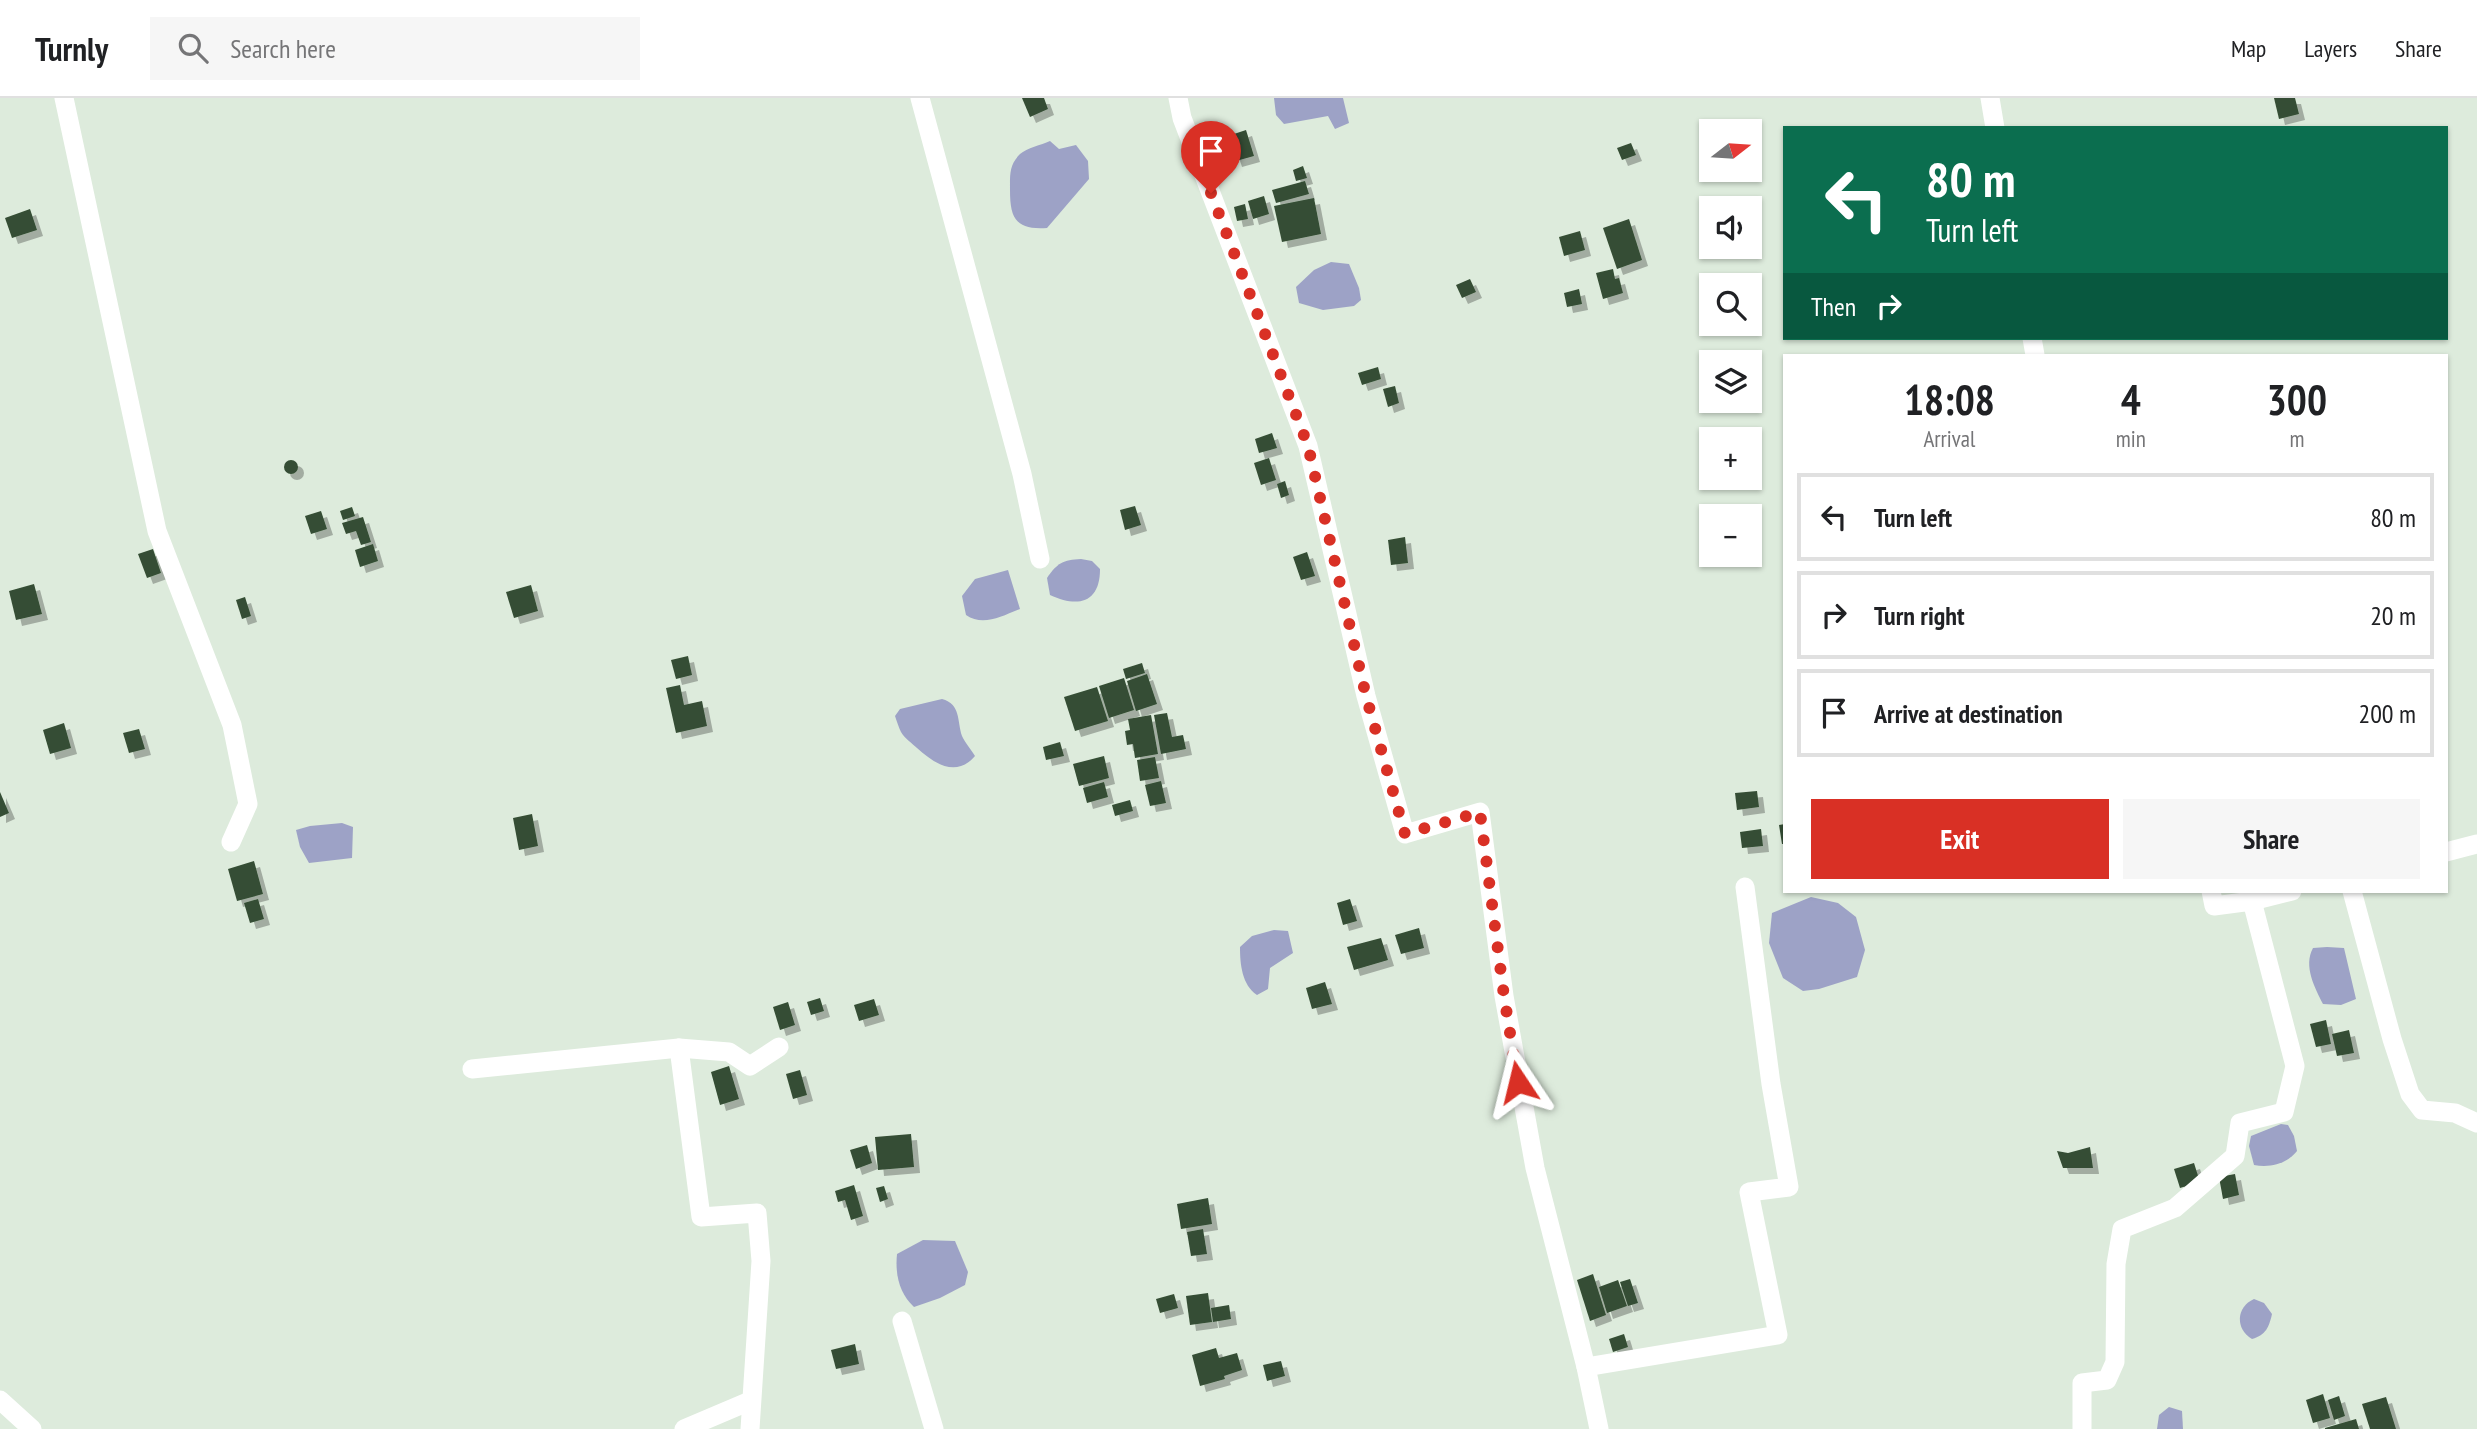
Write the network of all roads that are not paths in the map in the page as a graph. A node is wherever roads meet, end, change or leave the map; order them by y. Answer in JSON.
{"nodes":[{"id":1,"x":64,"y":98,"type":"edge"},
{"id":2,"x":920,"y":98,"type":"edge"},
{"id":3,"x":1178,"y":98,"type":"edge"},
{"id":4,"x":1990,"y":98,"type":"edge"},
{"id":5,"x":1995,"y":126,"type":"edge"},
{"id":6,"x":1040,"y":559,"type":"dead end"},
{"id":7,"x":231,"y":842,"type":"dead end"},
{"id":8,"x":2477,"y":844,"type":"edge"},
{"id":9,"x":2448,"y":851,"type":"edge"},
{"id":10,"x":1745,"y":887,"type":"dead end"},
{"id":11,"x":2211,"y":893,"type":"edge"},
{"id":12,"x":2284,"y":893,"type":"edge"},
{"id":13,"x":2353,"y":893,"type":"edge"},
{"id":14,"x":2252,"y":901,"type":"junction"},
{"id":15,"x":779,"y":1047,"type":"dead end"},
{"id":16,"x":680,"y":1048,"type":"junction"},
{"id":17,"x":472,"y":1069,"type":"dead end"},
{"id":18,"x":2477,"y":1123,"type":"edge"},
{"id":19,"x":902,"y":1321,"type":"dead end"},
{"id":20,"x":1586,"y":1367,"type":"junction"},
{"id":21,"x":0,"y":1400,"type":"edge"},
{"id":22,"x":750,"y":1401,"type":"junction"},
{"id":23,"x":32,"y":1429,"type":"edge"},
{"id":24,"x":684,"y":1429,"type":"edge"},
{"id":25,"x":750,"y":1429,"type":"edge"},
{"id":26,"x":934,"y":1429,"type":"edge"},
{"id":27,"x":1599,"y":1429,"type":"edge"},
{"id":28,"x":2082,"y":1429,"type":"edge"}],
"edges":[{"from":1,"to":7,"type":"street"},
{"from":2,"to":6,"type":"street"},
{"from":3,"to":20,"type":"street"},
{"from":4,"to":5,"type":"street"},
{"from":8,"to":9,"type":"street"},
{"from":10,"to":20,"type":"street"},
{"from":11,"to":14,"type":"street"},
{"from":12,"to":14,"type":"street"},
{"from":13,"to":18,"type":"street"},
{"from":14,"to":28,"type":"street"},
{"from":15,"to":16,"type":"street"},
{"from":16,"to":17,"type":"street"},
{"from":16,"to":22,"type":"street"},
{"from":19,"to":26,"type":"street"},
{"from":20,"to":27,"type":"street"},
{"from":21,"to":23,"type":"street"},
{"from":22,"to":24,"type":"street"},
{"from":22,"to":25,"type":"street"}]}
